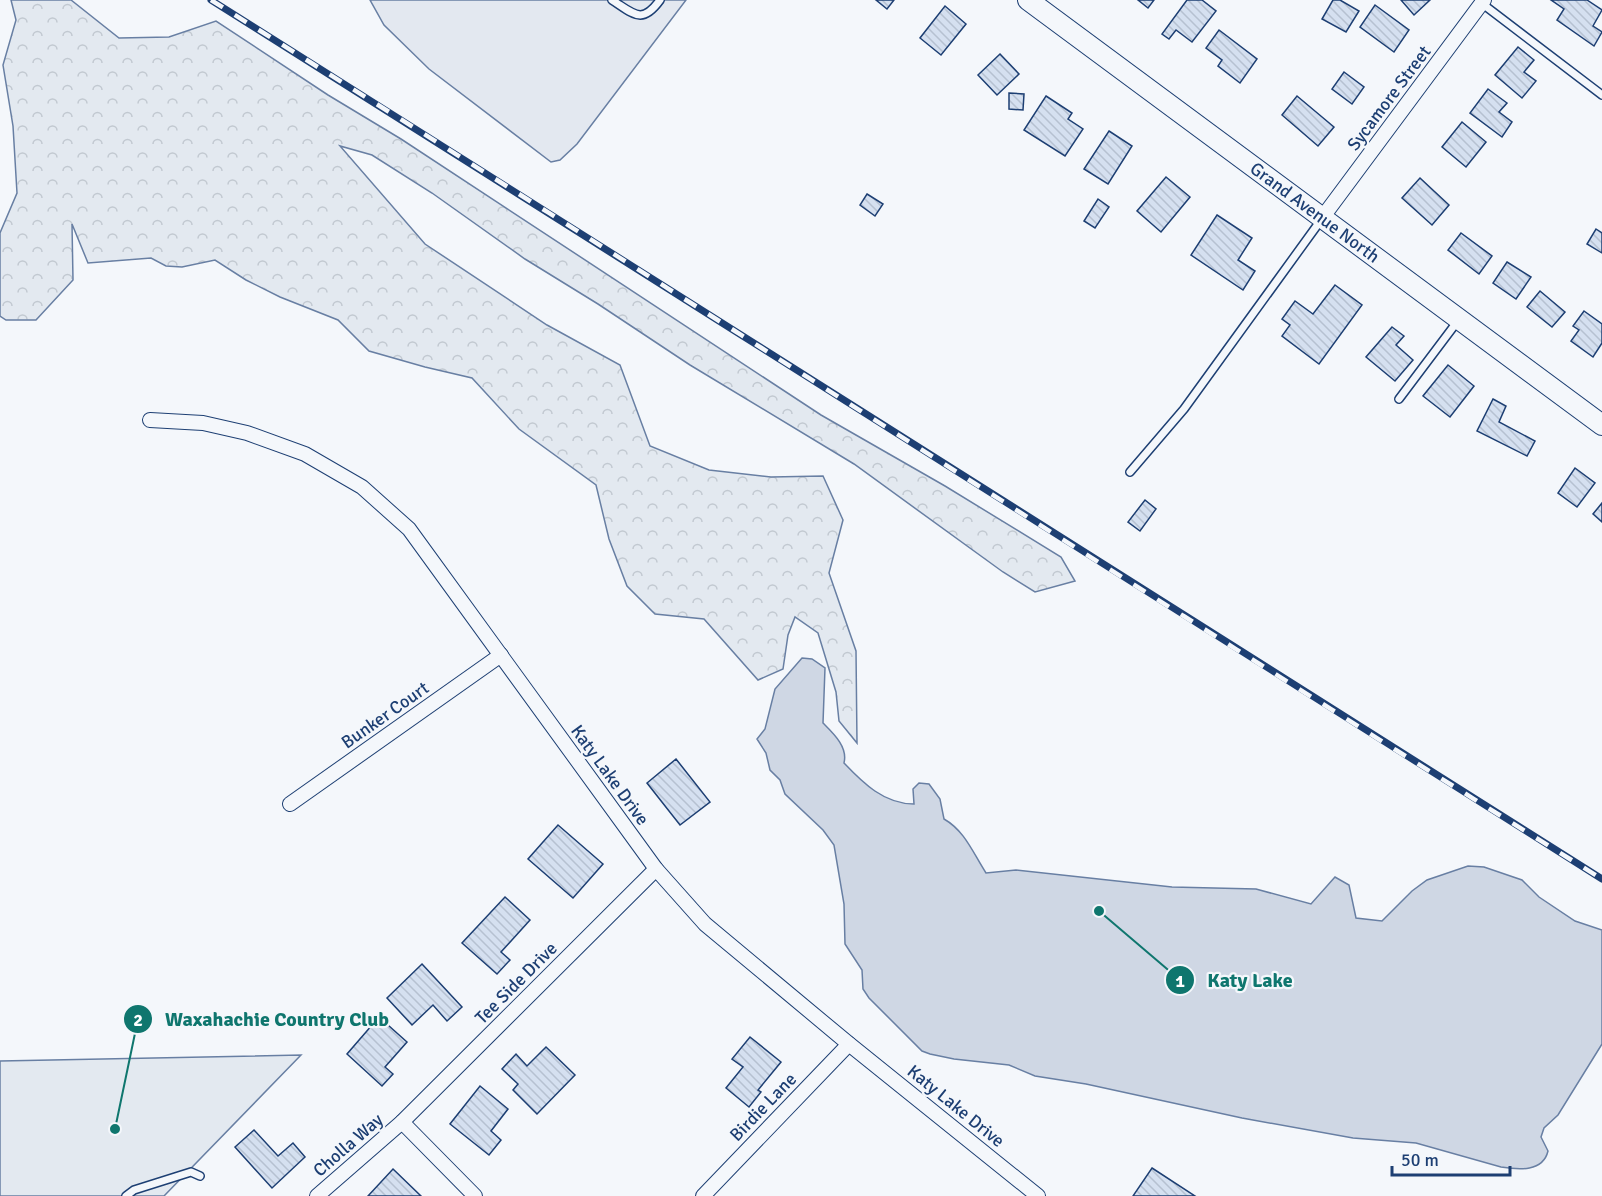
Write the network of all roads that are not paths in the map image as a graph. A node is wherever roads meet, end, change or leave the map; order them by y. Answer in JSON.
{"nodes":[{"id":1,"x":612,"y":0,"type":"edge"},
{"id":2,"x":660,"y":0,"type":"edge"},
{"id":3,"x":1028,"y":0,"type":"edge"},
{"id":4,"x":1480,"y":1,"type":"edge"},
{"id":5,"x":1602,"y":95,"type":"edge"},
{"id":6,"x":1322,"y":218,"type":"junction"},
{"id":7,"x":1459,"y":320,"type":"junction"},
{"id":8,"x":1399,"y":399,"type":"dead end"},
{"id":9,"x":150,"y":420,"type":"dead end"},
{"id":10,"x":1602,"y":425,"type":"edge"},
{"id":11,"x":1131,"y":472,"type":"dead end"},
{"id":12,"x":501,"y":655,"type":"junction"},
{"id":13,"x":290,"y":804,"type":"dead end"},
{"id":14,"x":656,"y":869,"type":"junction"},
{"id":15,"x":849,"y":1044,"type":"junction"},
{"id":16,"x":402,"y":1122,"type":"junction"},
{"id":17,"x":200,"y":1176,"type":"dead end"},
{"id":18,"x":126,"y":1196,"type":"edge"},
{"id":19,"x":317,"y":1196,"type":"edge"},
{"id":20,"x":475,"y":1196,"type":"edge"},
{"id":21,"x":702,"y":1196,"type":"edge"},
{"id":22,"x":1038,"y":1196,"type":"edge"}],
"edges":[{"from":1,"to":2,"type":"lane"},
{"from":3,"to":6,"type":"main road","name":"Grand Avenue North"},
{"from":4,"to":5,"type":"lane"},
{"from":4,"to":6,"type":"street","name":"Sycamore Street"},
{"from":6,"to":7,"type":"main road","name":"Grand Avenue North"},
{"from":6,"to":11,"type":"lane"},
{"from":7,"to":8,"type":"lane"},
{"from":7,"to":10,"type":"main road","name":"Grand Avenue North"},
{"from":9,"to":12,"type":"street","name":"Katy Lake Drive"},
{"from":12,"to":13,"type":"street","name":"Bunker Court"},
{"from":12,"to":14,"type":"street","name":"Katy Lake Drive"},
{"from":14,"to":15,"type":"street","name":"Katy Lake Drive"},
{"from":14,"to":16,"type":"street","name":"Tee Side Drive"},
{"from":15,"to":21,"type":"street","name":"Birdie Lane"},
{"from":15,"to":22,"type":"street","name":"Katy Lake Drive"},
{"from":16,"to":19,"type":"street","name":"Cholla Way"},
{"from":16,"to":20,"type":"street"},
{"from":17,"to":18,"type":"lane"}]}
